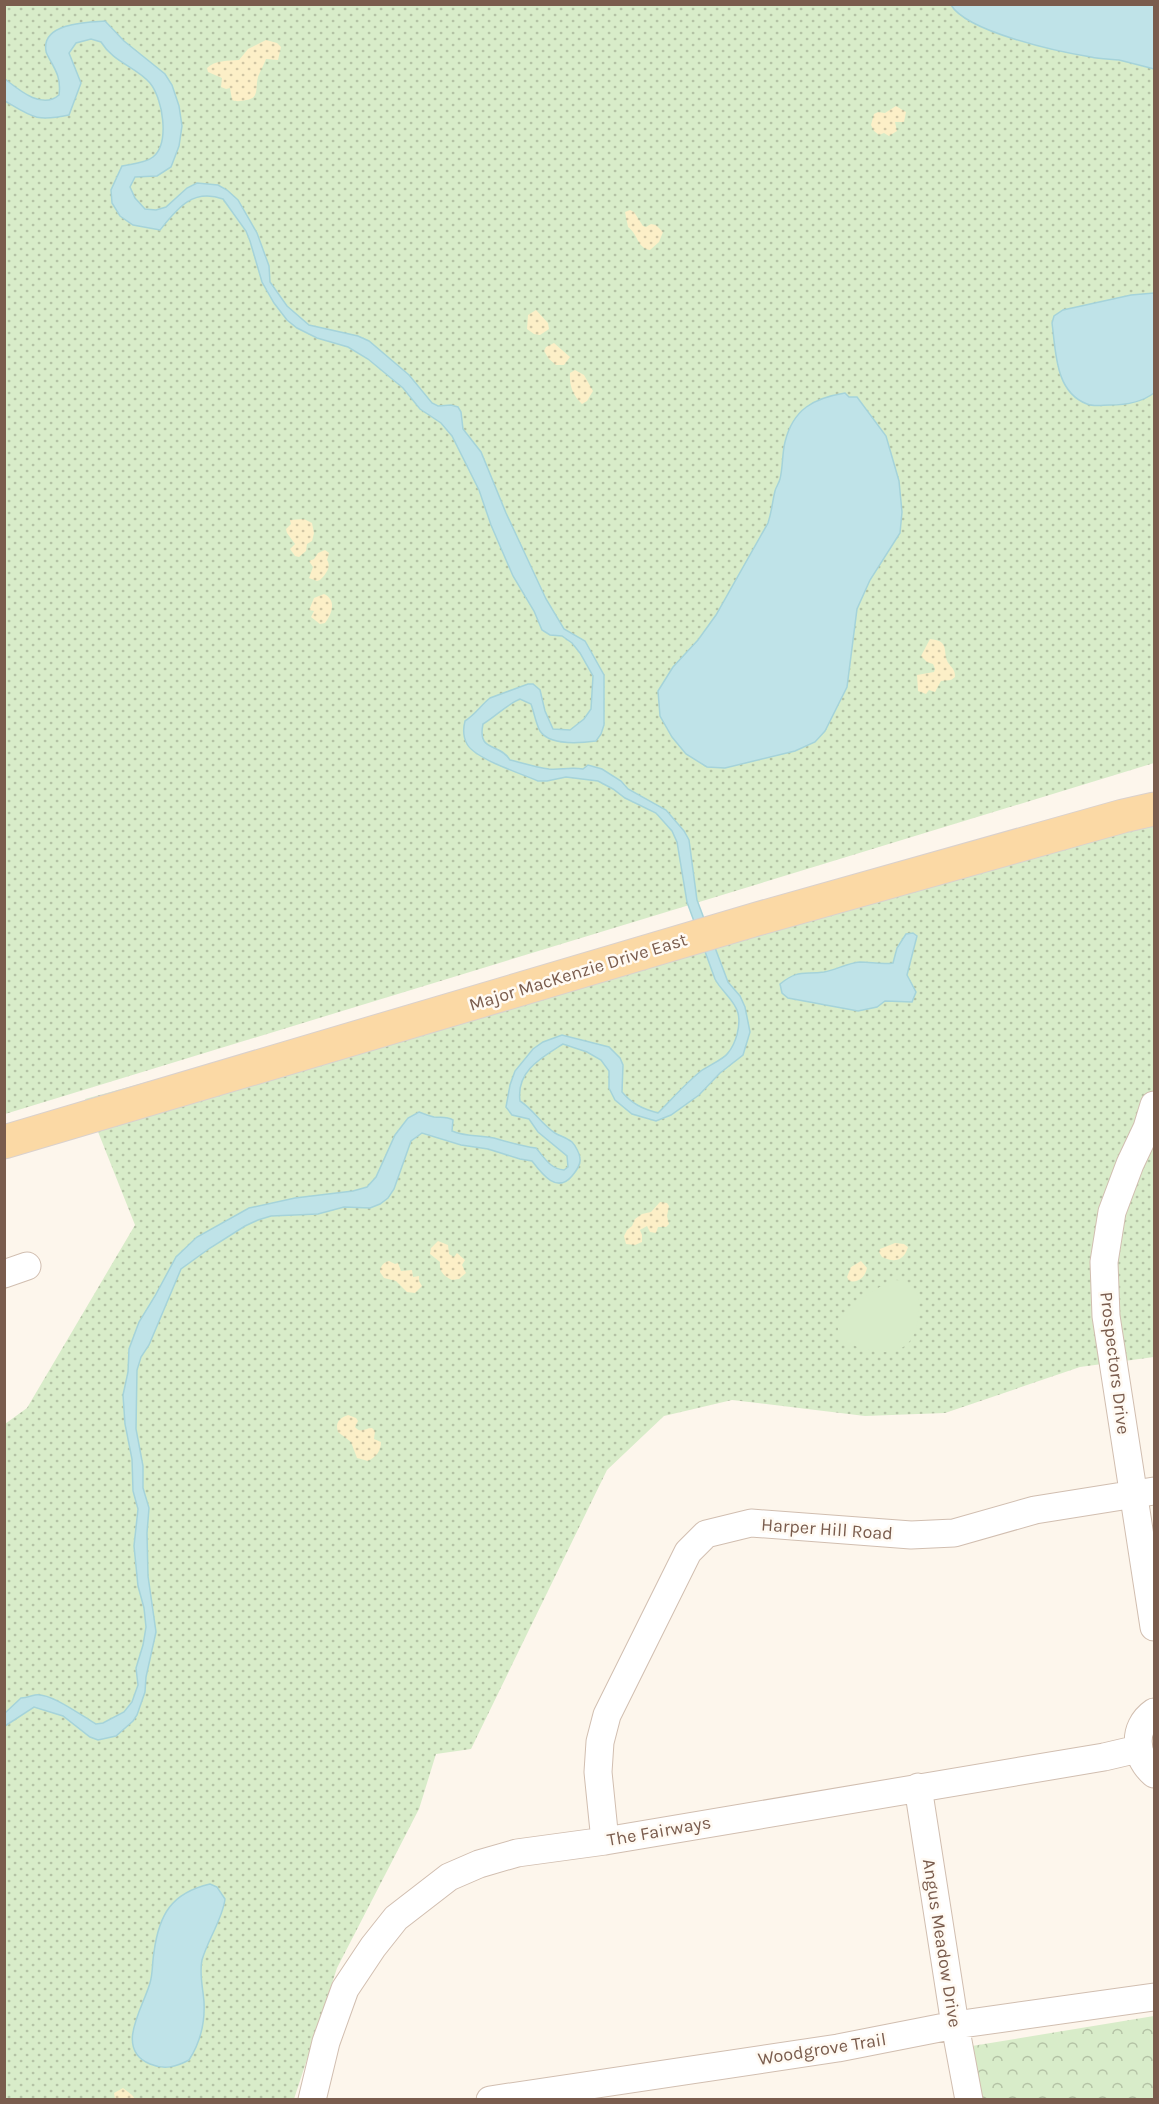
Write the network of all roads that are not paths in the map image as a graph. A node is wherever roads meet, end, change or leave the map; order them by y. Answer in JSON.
{"nodes":[{"id":1,"x":1154,"y":810,"type":"edge"},
{"id":2,"x":1152,"y":1121,"type":"edge"},
{"id":3,"x":4,"y":1142,"type":"edge"},
{"id":4,"x":1144,"y":1493,"type":"edge"},
{"id":5,"x":1155,"y":1627,"type":"edge"},
{"id":6,"x":1155,"y":1712,"type":"edge"},
{"id":7,"x":1138,"y":1749,"type":"junction"},
{"id":8,"x":1155,"y":1774,"type":"edge"},
{"id":9,"x":918,"y":1787,"type":"junction"},
{"id":10,"x":605,"y":1841,"type":"junction"},
{"id":11,"x":1155,"y":1997,"type":"edge"},
{"id":12,"x":955,"y":2025,"type":"junction"},
{"id":13,"x":312,"y":2100,"type":"edge"},
{"id":14,"x":490,"y":2100,"type":"edge"},
{"id":15,"x":969,"y":2100,"type":"edge"}],
"edges":[{"from":1,"to":3,"type":"main road","name":"Major MacKenzie Drive East"},
{"from":2,"to":4,"type":"street","name":"Prospectors Drive"},
{"from":4,"to":5,"type":"street","name":"Prospectors Drive"},
{"from":4,"to":10,"type":"street","name":"Harper Hill Road"},
{"from":6,"to":7,"type":"street"},
{"from":7,"to":8,"type":"street"},
{"from":7,"to":9,"type":"street","name":"The Fairways"},
{"from":9,"to":10,"type":"street","name":"The Fairways"},
{"from":9,"to":12,"type":"street","name":"Angus Meadow Drive"},
{"from":10,"to":13,"type":"street","name":"The Fairways"},
{"from":11,"to":12,"type":"street","name":"Woodgrove Trail"},
{"from":12,"to":14,"type":"street","name":"Woodgrove Trail"},
{"from":12,"to":15,"type":"street","name":"Angus Meadow Drive"}]}
